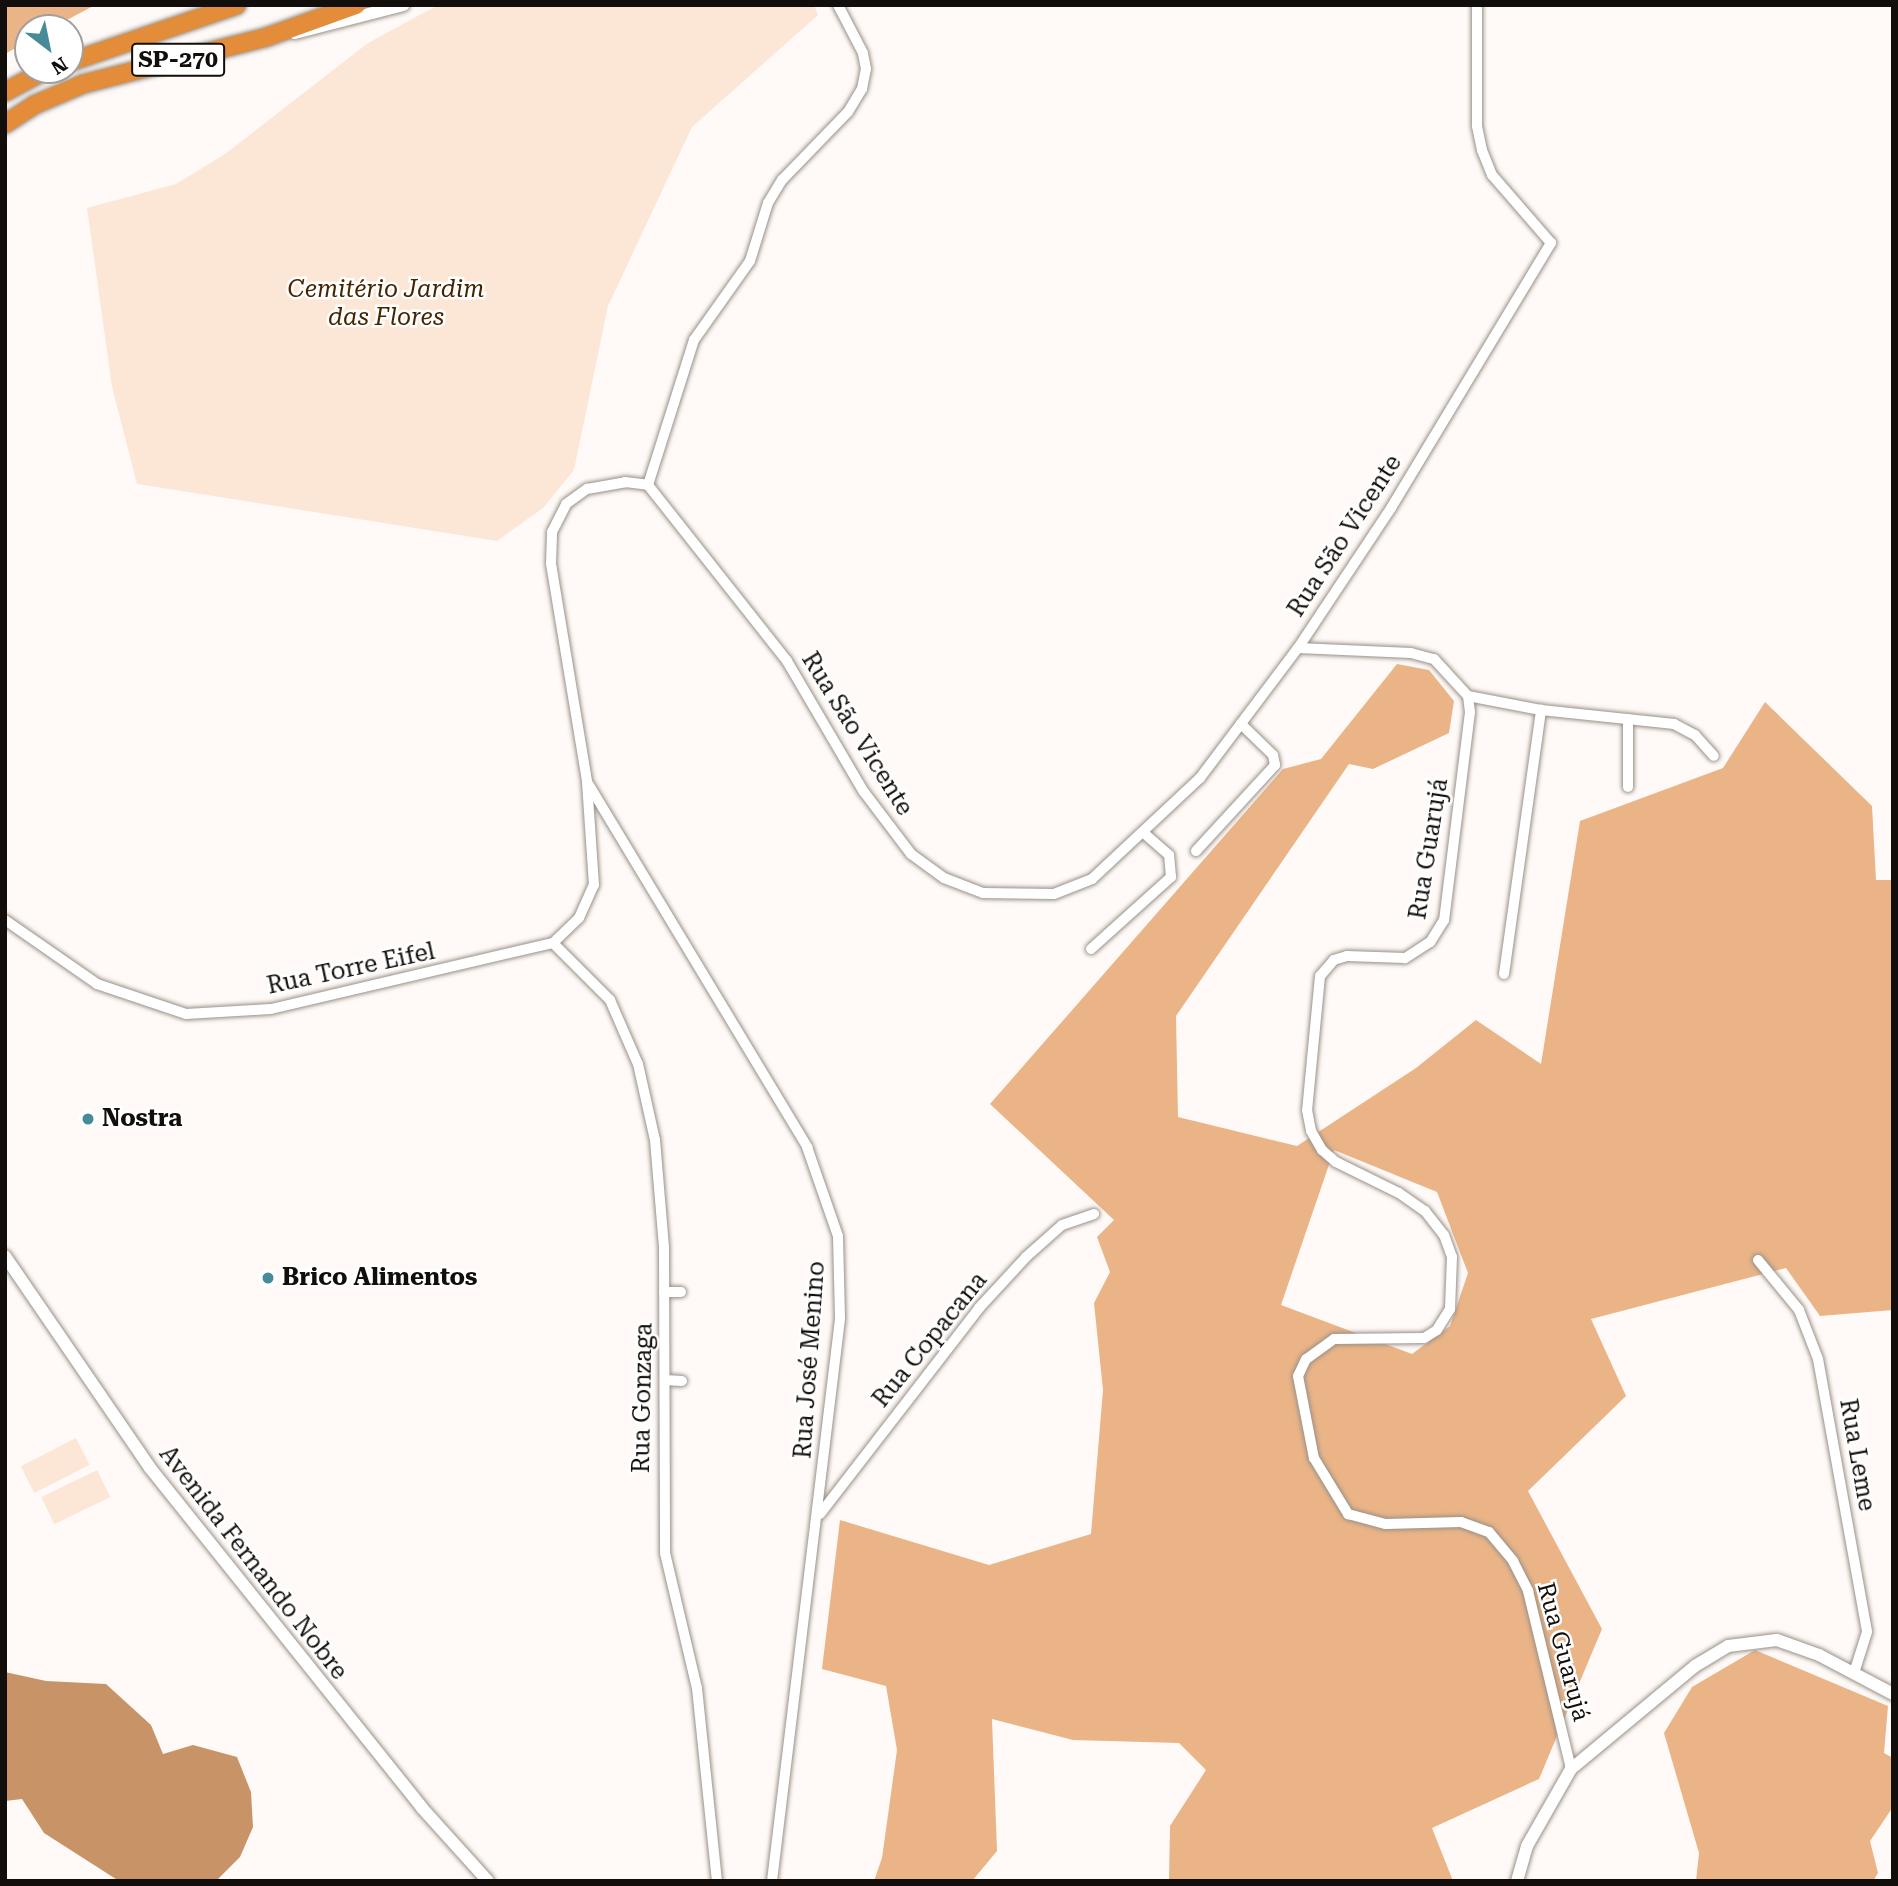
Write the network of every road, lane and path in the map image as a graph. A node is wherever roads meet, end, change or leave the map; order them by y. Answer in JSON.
{"nodes":[{"id":1,"x":237,"y":5,"type":"edge"},
{"id":2,"x":356,"y":5,"type":"edge"},
{"id":3,"x":403,"y":5,"type":"edge"},
{"id":4,"x":838,"y":5,"type":"edge"},
{"id":5,"x":1477,"y":5,"type":"edge"},
{"id":6,"x":267,"y":37,"type":"junction"},
{"id":7,"x":84,"y":57,"type":"edge"},
{"id":8,"x":5,"y":124,"type":"edge"},
{"id":9,"x":648,"y":485,"type":"junction"},
{"id":10,"x":1298,"y":648,"type":"junction"},
{"id":11,"x":1468,"y":696,"type":"junction"},
{"id":12,"x":1541,"y":710,"type":"junction"},
{"id":13,"x":1628,"y":719,"type":"junction"},
{"id":14,"x":1241,"y":724,"type":"junction"},
{"id":15,"x":1714,"y":756,"type":"dead end"},
{"id":16,"x":587,"y":781,"type":"junction"},
{"id":17,"x":1628,"y":787,"type":"dead end"},
{"id":18,"x":1144,"y":833,"type":"junction"},
{"id":19,"x":1196,"y":851,"type":"dead end"},
{"id":20,"x":5,"y":920,"type":"edge"},
{"id":21,"x":553,"y":943,"type":"junction"},
{"id":22,"x":1091,"y":949,"type":"dead end"},
{"id":23,"x":1504,"y":974,"type":"dead end"},
{"id":24,"x":1094,"y":1214,"type":"dead end"},
{"id":25,"x":5,"y":1256,"type":"edge"},
{"id":26,"x":1758,"y":1260,"type":"dead end"},
{"id":27,"x":664,"y":1292,"type":"junction"},
{"id":28,"x":681,"y":1292,"type":"dead end"},
{"id":29,"x":665,"y":1380,"type":"junction"},
{"id":30,"x":681,"y":1381,"type":"dead end"},
{"id":31,"x":818,"y":1516,"type":"junction"},
{"id":32,"x":1854,"y":1673,"type":"junction"},
{"id":33,"x":1893,"y":1694,"type":"edge"},
{"id":34,"x":1571,"y":1769,"type":"junction"},
{"id":35,"x":488,"y":1881,"type":"edge"},
{"id":36,"x":718,"y":1881,"type":"edge"},
{"id":37,"x":772,"y":1881,"type":"edge"},
{"id":38,"x":1517,"y":1881,"type":"edge"}],
"edges":[{"from":1,"to":7,"type":"highway","number":"SP-270"},
{"from":2,"to":6,"type":"highway","number":"SP-270"},
{"from":3,"to":6,"type":"main road"},
{"from":4,"to":9,"type":"street"},
{"from":5,"to":10,"type":"street","name":"Rua São Vicente"},
{"from":6,"to":8,"type":"highway","number":"SP-270"},
{"from":9,"to":16,"type":"street"},
{"from":9,"to":18,"type":"street","name":"Rua São Vicente"},
{"from":10,"to":11,"type":"street"},
{"from":10,"to":14,"type":"street","name":"Rua São Vicente"},
{"from":11,"to":12,"type":"street"},
{"from":11,"to":34,"type":"street","name":"Rua Guarujá"},
{"from":12,"to":13,"type":"street"},
{"from":12,"to":23,"type":"street"},
{"from":13,"to":15,"type":"street"},
{"from":13,"to":17,"type":"street"},
{"from":14,"to":18,"type":"street","name":"Rua São Vicente"},
{"from":14,"to":19,"type":"street"},
{"from":16,"to":21,"type":"street"},
{"from":16,"to":31,"type":"street","name":"Rua José Menino"},
{"from":18,"to":22,"type":"street"},
{"from":20,"to":21,"type":"street","name":"Rua Torre Eifel"},
{"from":21,"to":27,"type":"street","name":"Rua Gonzaga"},
{"from":24,"to":31,"type":"street","name":"Rua Copacana"},
{"from":25,"to":35,"type":"main road","name":"Avenida Fernando Nobre"},
{"from":26,"to":32,"type":"street","name":"Rua Leme"},
{"from":27,"to":28,"type":"street"},
{"from":27,"to":29,"type":"street","name":"Rua Gonzaga"},
{"from":29,"to":30,"type":"street"},
{"from":29,"to":36,"type":"street","name":"Rua Gonzaga"},
{"from":31,"to":37,"type":"street","name":"Rua José Menino"},
{"from":32,"to":33,"type":"main road"},
{"from":32,"to":34,"type":"main road"},
{"from":34,"to":38,"type":"main road"}]}
